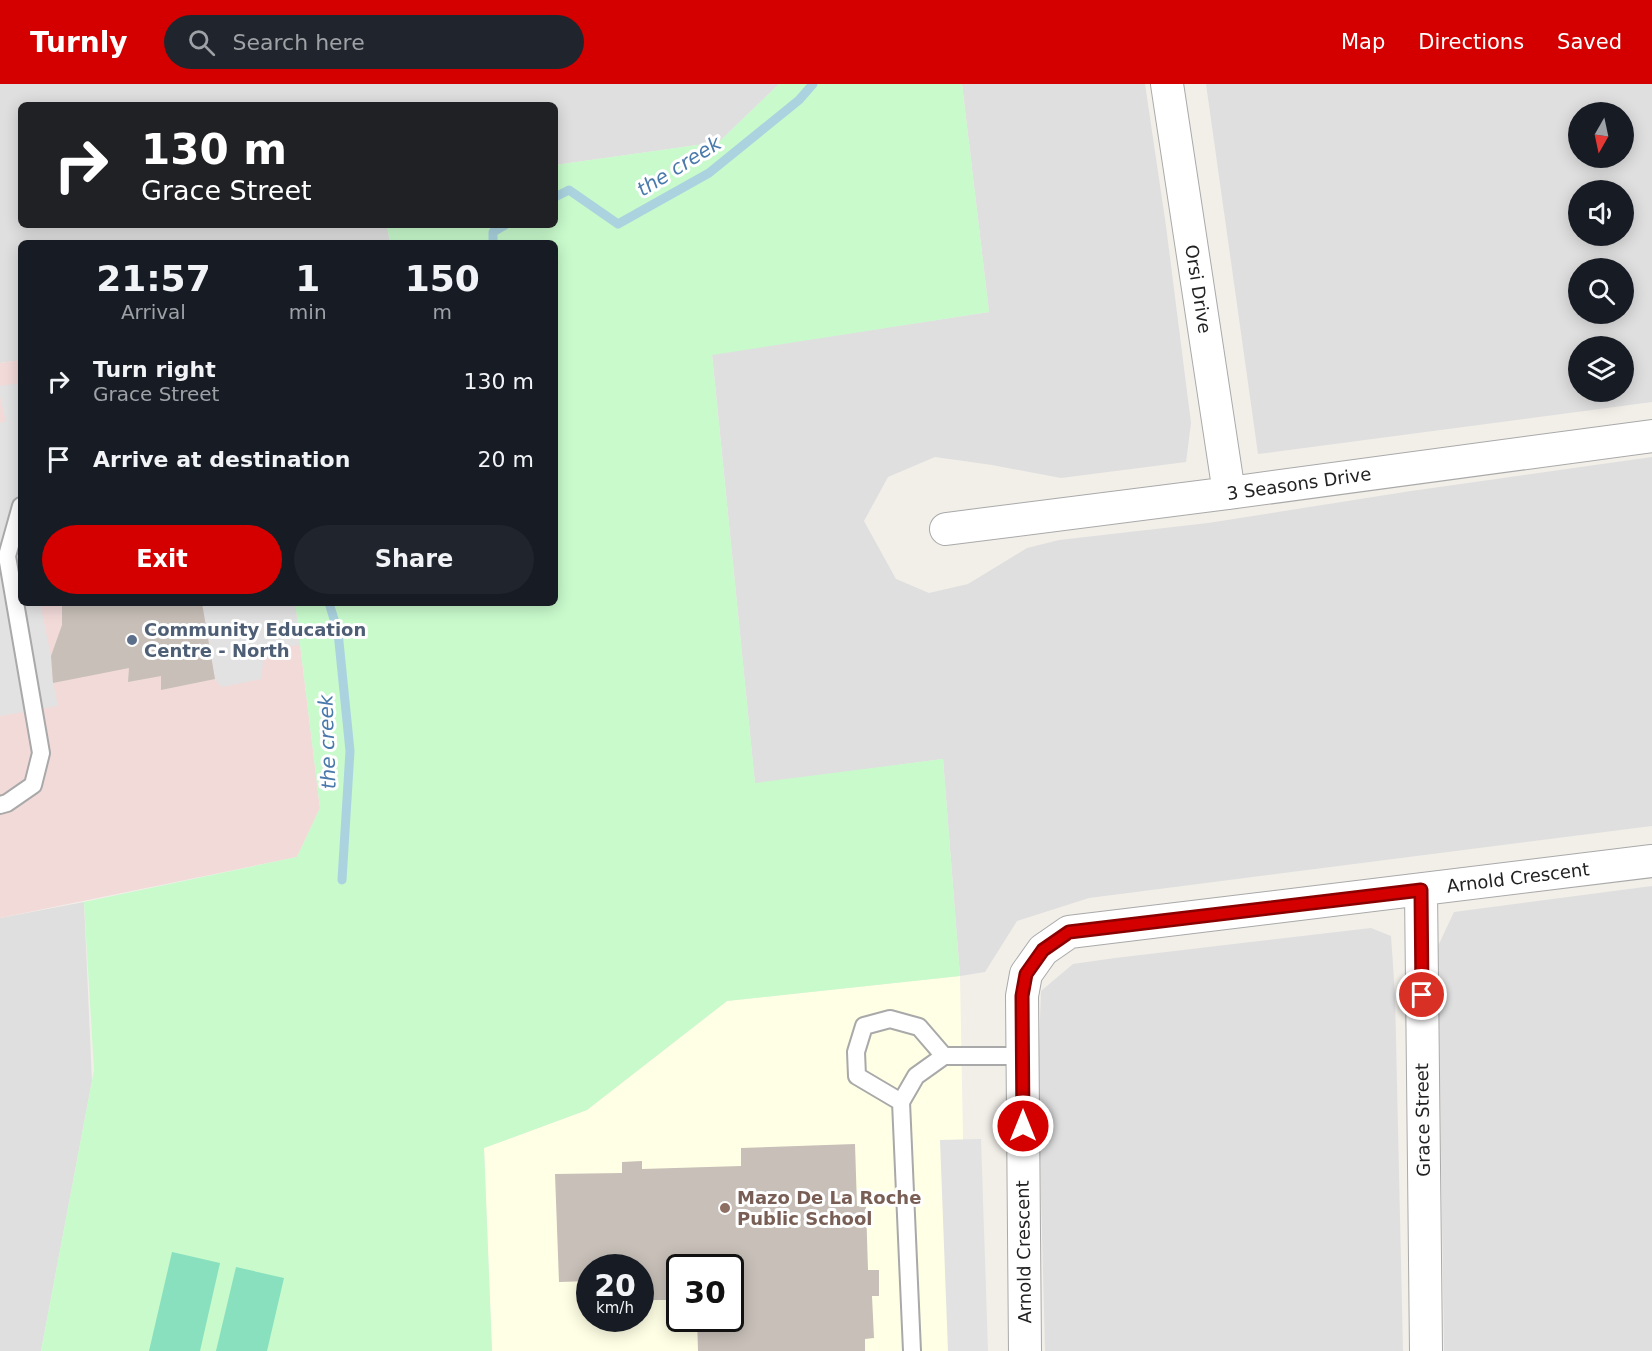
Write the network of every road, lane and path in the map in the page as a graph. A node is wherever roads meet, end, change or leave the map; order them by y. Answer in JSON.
{"nodes":[{"id":1,"x":1167,"y":84,"type":"edge"},
{"id":2,"x":1652,"y":436,"type":"edge"},
{"id":3,"x":1229,"y":493,"type":"junction"},
{"id":4,"x":18,"y":517,"type":"edge"},
{"id":5,"x":946,"y":529,"type":"dead end"},
{"id":6,"x":0,"y":805,"type":"edge"},
{"id":7,"x":1652,"y":861,"type":"edge"},
{"id":8,"x":1421,"y":890,"type":"junction"},
{"id":9,"x":944,"y":1056,"type":"junction"},
{"id":10,"x":1022,"y":1056,"type":"junction"},
{"id":11,"x":901,"y":1102,"type":"junction"},
{"id":12,"x":912,"y":1351,"type":"edge"},
{"id":13,"x":1025,"y":1351,"type":"edge"},
{"id":14,"x":1426,"y":1351,"type":"edge"}],
"edges":[{"from":1,"to":3,"type":"street","name":"Orsi Drive"},
{"from":2,"to":3,"type":"street","name":"3 Seasons Drive"},
{"from":3,"to":5,"type":"street","name":"3 Seasons Drive"},
{"from":4,"to":6,"type":"lane"},
{"from":7,"to":8,"type":"street","name":"Arnold Crescent"},
{"from":8,"to":10,"type":"street","name":"Arnold Crescent"},
{"from":8,"to":14,"type":"street","name":"Grace Street"},
{"from":9,"to":10,"type":"lane"},
{"from":9,"to":11,"type":"lane"},
{"from":9,"to":11,"type":"lane"},
{"from":10,"to":13,"type":"street","name":"Arnold Crescent"},
{"from":11,"to":12,"type":"lane"}]}
